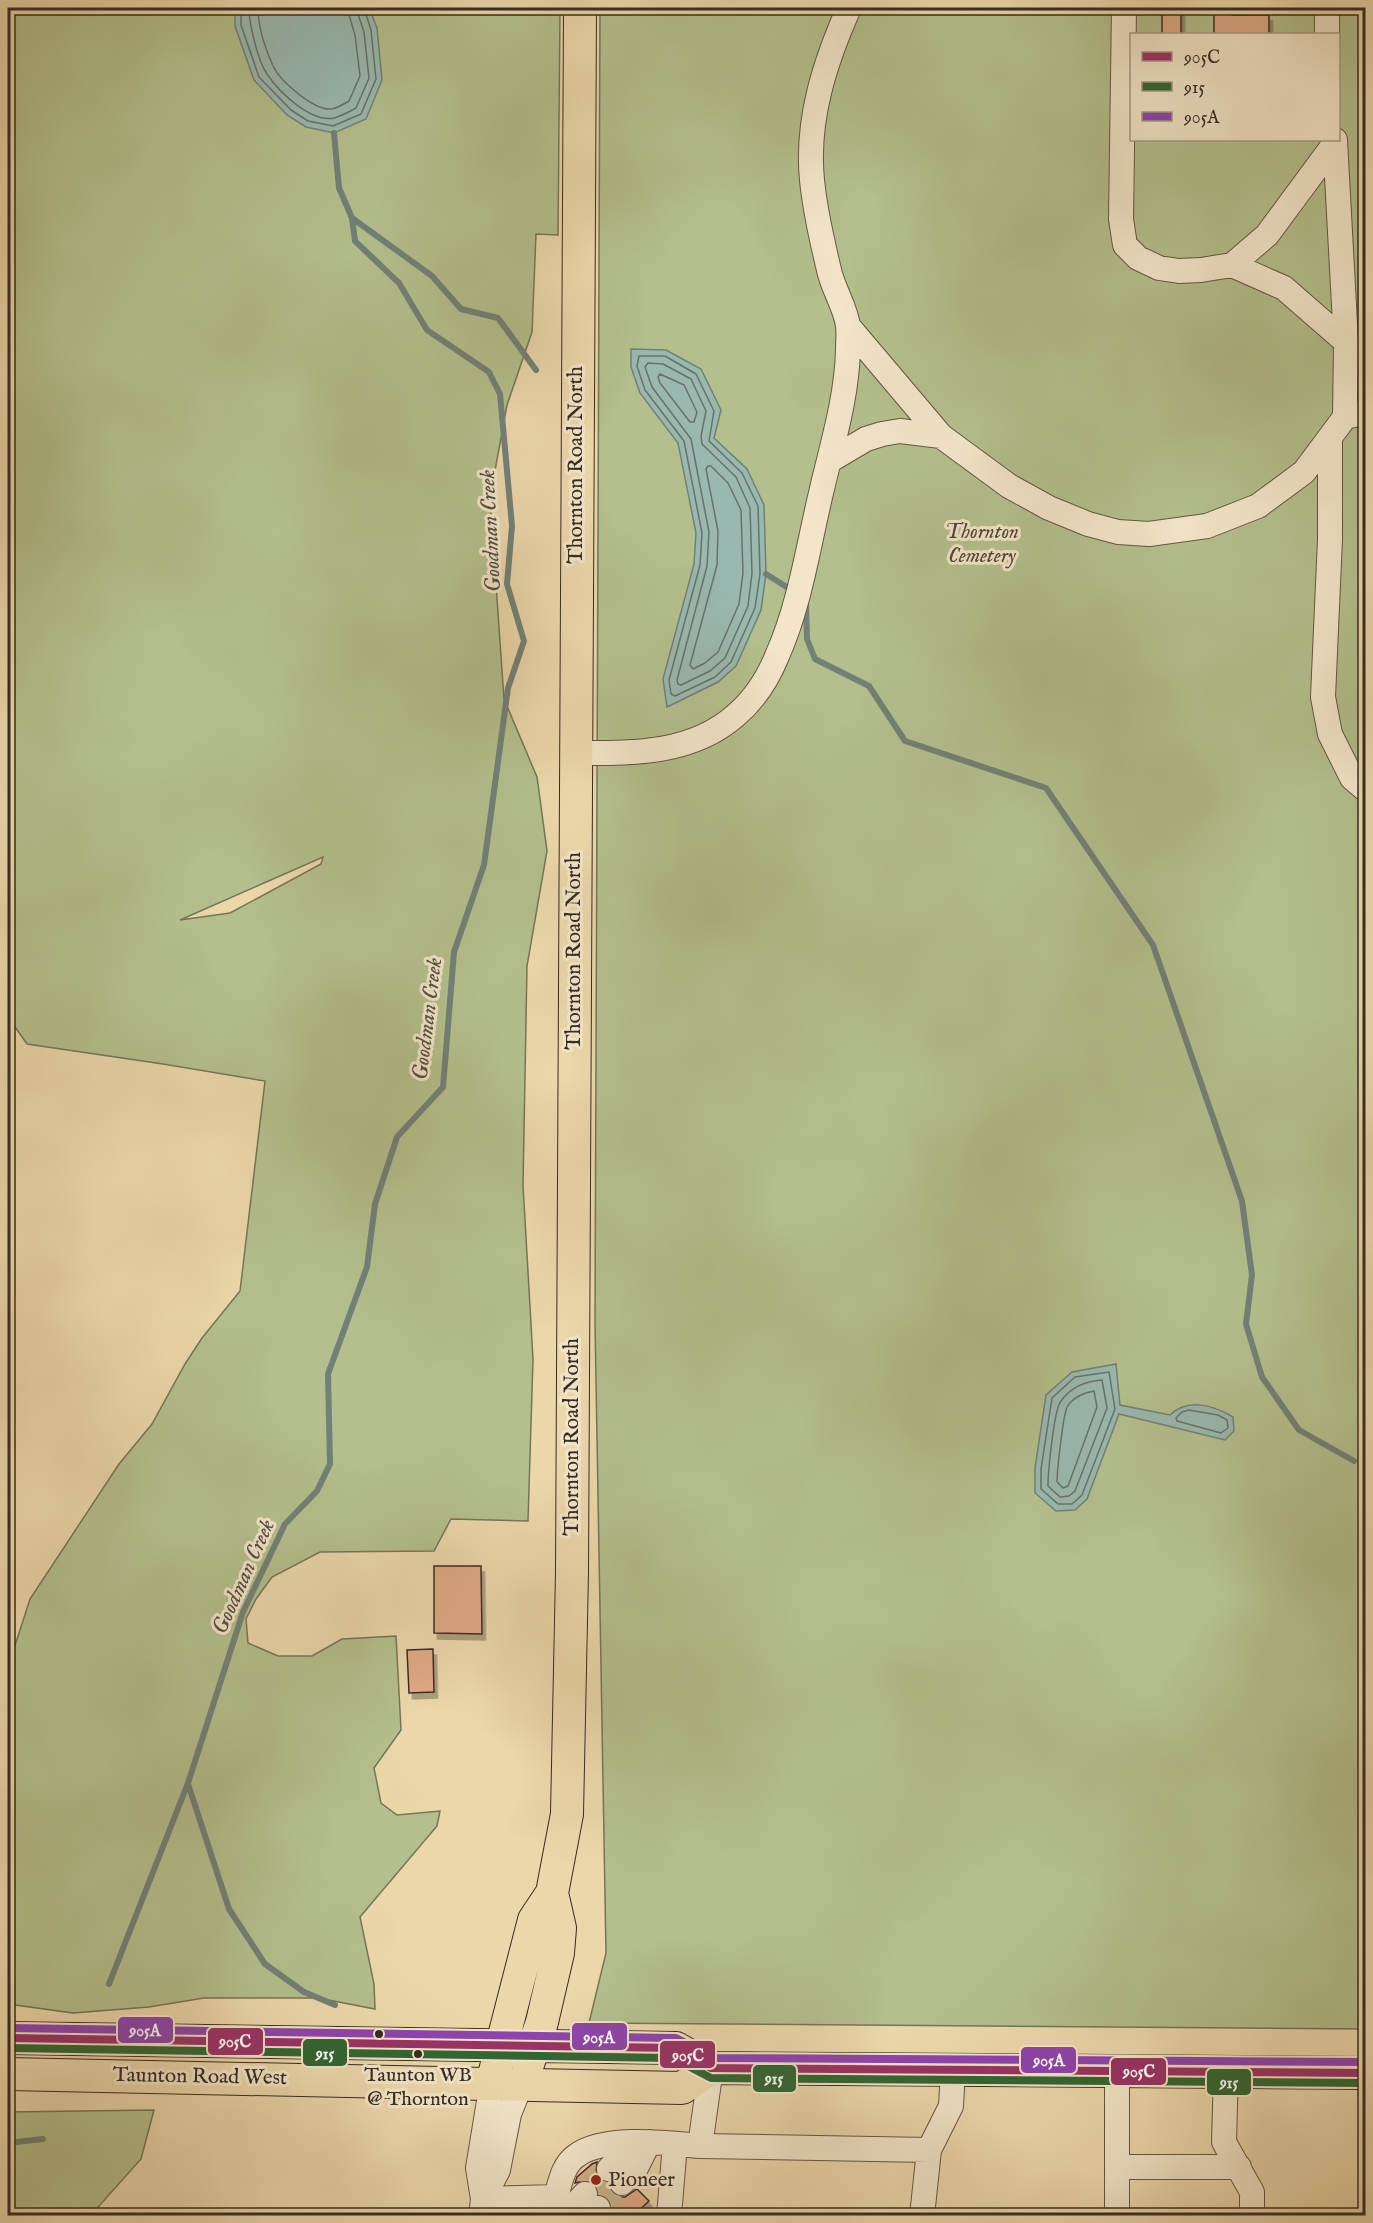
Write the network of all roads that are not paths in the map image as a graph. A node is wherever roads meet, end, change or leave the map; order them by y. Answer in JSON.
{"nodes":[{"id":1,"x":579,"y":8,"type":"edge"},
{"id":2,"x":849,"y":8,"type":"edge"},
{"id":3,"x":1124,"y":8,"type":"edge"},
{"id":4,"x":1327,"y":8,"type":"edge"},
{"id":5,"x":1327,"y":33,"type":"edge"},
{"id":6,"x":1335,"y":141,"type":"edge"},
{"id":7,"x":1232,"y":265,"type":"junction"},
{"id":8,"x":848,"y":326,"type":"junction"},
{"id":9,"x":1346,"y":342,"type":"junction"},
{"id":10,"x":1355,"y":414,"type":"edge"},
{"id":11,"x":941,"y":436,"type":"junction"},
{"id":12,"x":1330,"y":438,"type":"junction"},
{"id":13,"x":828,"y":461,"type":"junction"},
{"id":14,"x":574,"y":753,"type":"junction"},
{"id":15,"x":1365,"y":790,"type":"edge"},
{"id":16,"x":552,"y":1893,"type":"junction"},
{"id":17,"x":8,"y":2038,"type":"edge"},
{"id":18,"x":501,"y":2045,"type":"junction"},
{"id":19,"x":534,"y":2045,"type":"junction"},
{"id":20,"x":711,"y":2068,"type":"junction"},
{"id":21,"x":953,"y":2070,"type":"junction"},
{"id":22,"x":1117,"y":2071,"type":"junction"},
{"id":23,"x":1226,"y":2072,"type":"junction"},
{"id":24,"x":1365,"y":2073,"type":"edge"},
{"id":25,"x":8,"y":2074,"type":"edge"},
{"id":26,"x":506,"y":2083,"type":"junction"},
{"id":27,"x":642,"y":2142,"type":"junction"},
{"id":28,"x":675,"y":2144,"type":"junction"},
{"id":29,"x":700,"y":2146,"type":"junction"},
{"id":30,"x":929,"y":2150,"type":"junction"},
{"id":31,"x":1118,"y":2167,"type":"junction"},
{"id":32,"x":1239,"y":2167,"type":"junction"},
{"id":33,"x":615,"y":2176,"type":"tunnel mouth"},
{"id":34,"x":482,"y":2207,"type":"edge"},
{"id":35,"x":577,"y":2207,"type":"edge"},
{"id":36,"x":669,"y":2216,"type":"edge"},
{"id":37,"x":922,"y":2216,"type":"edge"},
{"id":38,"x":1117,"y":2216,"type":"edge"},
{"id":39,"x":1252,"y":2216,"type":"edge"}],
"edges":[{"from":1,"to":14,"type":"main road","name":"Thornton Road North"},
{"from":2,"to":8,"type":"street"},
{"from":3,"to":7,"type":"street"},
{"from":4,"to":5,"type":"street"},
{"from":6,"to":7,"type":"street"},
{"from":6,"to":9,"type":"street"},
{"from":7,"to":9,"type":"street"},
{"from":8,"to":11,"type":"street"},
{"from":8,"to":13,"type":"street"},
{"from":9,"to":10,"type":"street"},
{"from":10,"to":12,"type":"street"},
{"from":11,"to":12,"type":"street"},
{"from":11,"to":13,"type":"street"},
{"from":12,"to":15,"type":"street"},
{"from":13,"to":14,"type":"street"},
{"from":14,"to":16,"type":"main road","name":"Thornton Road North"},
{"from":16,"to":18,"type":"main road","name":"Thornton Road North"},
{"from":16,"to":19,"type":"main road","name":"Thornton Road North"},
{"from":17,"to":18,"type":"main road","name":"Taunton Road West"},
{"from":18,"to":19,"type":"main road","name":"Taunton Road West"},
{"from":18,"to":26,"type":"main road","name":"Thornton Road North"},
{"from":19,"to":20,"type":"main road","name":"Taunton Road West"},
{"from":19,"to":26,"type":"main road","name":"Thornton Road North"},
{"from":20,"to":21,"type":"main road","name":"Taunton Road West"},
{"from":20,"to":26,"type":"main road","name":"Taunton Road West"},
{"from":20,"to":29,"type":"street"},
{"from":21,"to":22,"type":"main road","name":"Taunton Road West"},
{"from":21,"to":30,"type":"street"},
{"from":22,"to":23,"type":"main road","name":"Taunton Road West"},
{"from":22,"to":31,"type":"street"},
{"from":23,"to":24,"type":"main road","name":"Taunton Road West"},
{"from":23,"to":32,"type":"street"},
{"from":25,"to":26,"type":"main road","name":"Taunton Road West"},
{"from":26,"to":34,"type":"street","name":"Thornton Road North"},
{"from":27,"to":28,"type":"street"},
{"from":27,"to":33,"type":"street"},
{"from":27,"to":35,"type":"street"},
{"from":28,"to":29,"type":"street"},
{"from":28,"to":36,"type":"street"},
{"from":29,"to":30,"type":"street"},
{"from":30,"to":37,"type":"street"},
{"from":31,"to":32,"type":"street"},
{"from":31,"to":38,"type":"street"},
{"from":32,"to":39,"type":"street"},
{"from":34,"to":35,"type":"street"}]}
